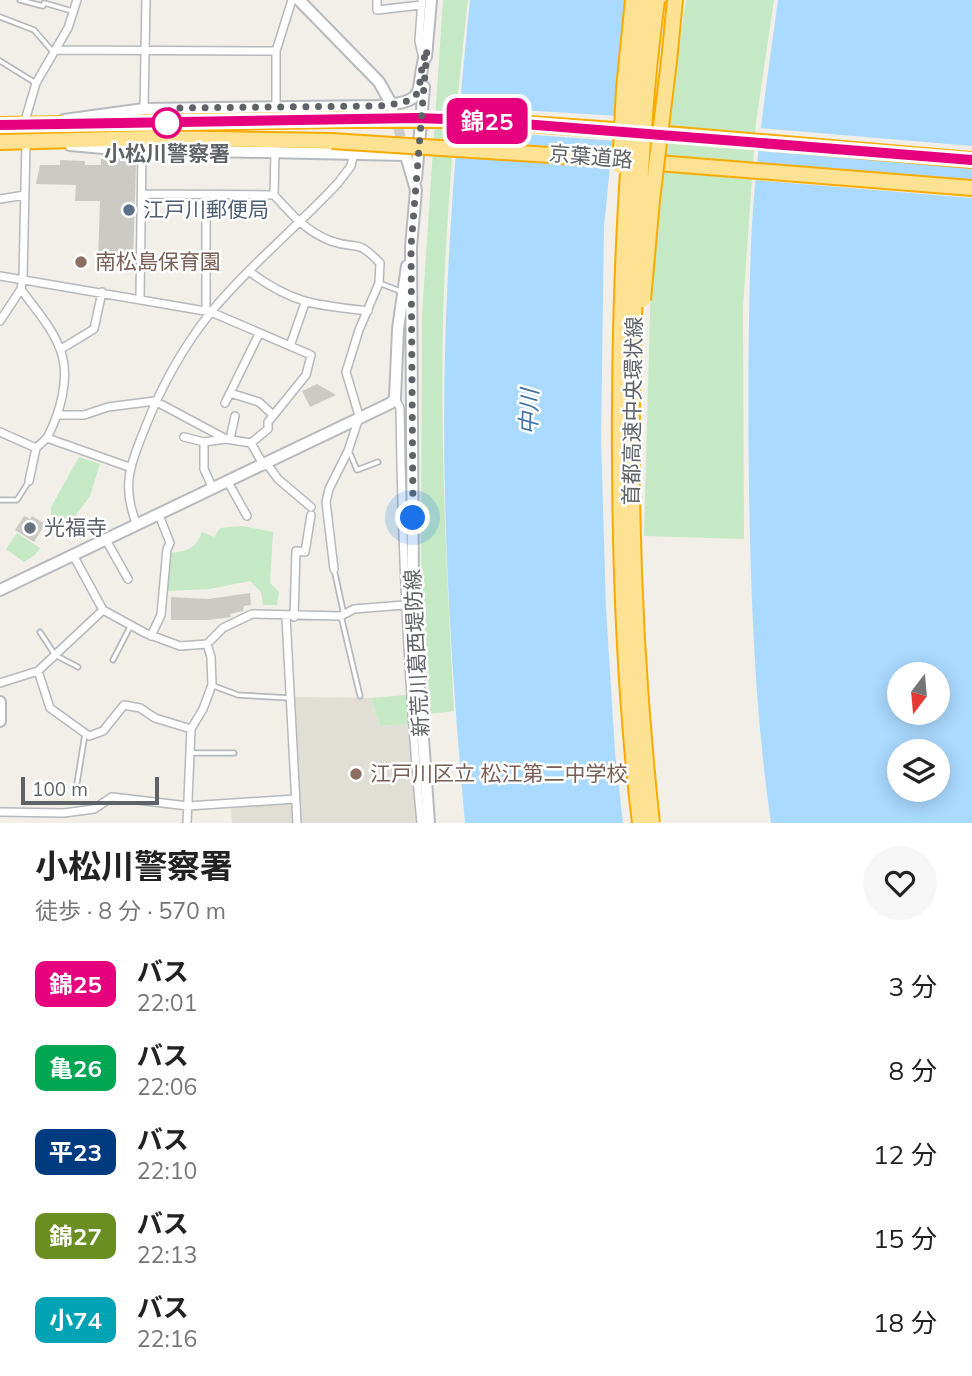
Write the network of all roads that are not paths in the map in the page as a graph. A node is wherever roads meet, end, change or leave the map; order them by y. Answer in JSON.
{"nodes":[{"id":1,"x":20,"y":0,"type":"edge"},
{"id":2,"x":77,"y":0,"type":"edge"},
{"id":3,"x":146,"y":0,"type":"edge"},
{"id":4,"x":292,"y":0,"type":"edge"},
{"id":5,"x":299,"y":0,"type":"edge"},
{"id":6,"x":377,"y":0,"type":"edge"},
{"id":7,"x":634,"y":0,"type":"edge"},
{"id":8,"x":645,"y":0,"type":"edge"},
{"id":9,"x":657,"y":0,"type":"edge"},
{"id":10,"x":675,"y":0,"type":"edge"},
{"id":11,"x":424,"y":2,"type":"edge"},
{"id":12,"x":74,"y":11,"type":"junction"},
{"id":13,"x":0,"y":16,"type":"edge"},
{"id":14,"x":55,"y":51,"type":"junction"},
{"id":15,"x":276,"y":51,"type":"junction"},
{"id":16,"x":145,"y":52,"type":"junction"},
{"id":17,"x":425,"y":54,"type":"junction"},
{"id":18,"x":0,"y":61,"type":"edge"},
{"id":19,"x":36,"y":83,"type":"junction"},
{"id":20,"x":276,"y":106,"type":"junction"},
{"id":21,"x":392,"y":106,"type":"junction"},
{"id":22,"x":144,"y":109,"type":"junction"},
{"id":23,"x":51,"y":123,"type":"junction"},
{"id":24,"x":24,"y":124,"type":"junction"},
{"id":25,"x":0,"y":125,"type":"edge"},
{"id":26,"x":50,"y":141,"type":"junction"},
{"id":27,"x":0,"y":142,"type":"edge"},
{"id":28,"x":26,"y":142,"type":"junction"},
{"id":29,"x":142,"y":149,"type":"junction"},
{"id":30,"x":275,"y":151,"type":"junction"},
{"id":31,"x":354,"y":152,"type":"junction"},
{"id":32,"x":972,"y":160,"type":"edge"},
{"id":33,"x":972,"y":188,"type":"edge"},
{"id":34,"x":416,"y":190,"type":"junction"},
{"id":35,"x":142,"y":194,"type":"junction"},
{"id":36,"x":24,"y":195,"type":"junction"},
{"id":37,"x":206,"y":195,"type":"junction"},
{"id":38,"x":274,"y":195,"type":"junction"},
{"id":39,"x":0,"y":199,"type":"edge"},
{"id":40,"x":300,"y":224,"type":"junction"},
{"id":41,"x":625,"y":227,"type":"junction"},
{"id":42,"x":411,"y":247,"type":"junction"},
{"id":43,"x":250,"y":272,"type":"junction"},
{"id":44,"x":0,"y":276,"type":"edge"},
{"id":45,"x":23,"y":278,"type":"junction"},
{"id":46,"x":379,"y":283,"type":"junction"},
{"id":47,"x":21,"y":289,"type":"junction"},
{"id":48,"x":402,"y":291,"type":"junction"},
{"id":49,"x":102,"y":292,"type":"junction"},
{"id":50,"x":140,"y":299,"type":"junction"},
{"id":51,"x":305,"y":303,"type":"junction"},
{"id":52,"x":368,"y":311,"type":"junction"},
{"id":53,"x":209,"y":312,"type":"junction"},
{"id":54,"x":0,"y":321,"type":"edge"},
{"id":55,"x":259,"y":334,"type":"junction"},
{"id":56,"x":290,"y":346,"type":"junction"},
{"id":57,"x":61,"y":349,"type":"junction"},
{"id":58,"x":632,"y":360,"type":"junction"},
{"id":59,"x":230,"y":393,"type":"junction"},
{"id":60,"x":395,"y":398,"type":"junction"},
{"id":61,"x":155,"y":401,"type":"junction"},
{"id":62,"x":225,"y":403,"type":"dead end"},
{"id":63,"x":59,"y":415,"type":"junction"},
{"id":64,"x":273,"y":415,"type":"junction"},
{"id":65,"x":235,"y":416,"type":"dead end"},
{"id":66,"x":359,"y":421,"type":"junction"},
{"id":67,"x":0,"y":432,"type":"edge"},
{"id":68,"x":184,"y":437,"type":"dead end"},
{"id":69,"x":47,"y":438,"type":"junction"},
{"id":70,"x":228,"y":439,"type":"junction"},
{"id":71,"x":204,"y":442,"type":"junction"},
{"id":72,"x":251,"y":443,"type":"junction"},
{"id":73,"x":36,"y":448,"type":"junction"},
{"id":74,"x":348,"y":451,"type":"junction"},
{"id":75,"x":378,"y":463,"type":"dead end"},
{"id":76,"x":265,"y":465,"type":"junction"},
{"id":77,"x":130,"y":467,"type":"junction"},
{"id":78,"x":29,"y":481,"type":"joint"},
{"id":79,"x":228,"y":482,"type":"junction"},
{"id":80,"x":213,"y":489,"type":"junction"},
{"id":81,"x":0,"y":500,"type":"edge"},
{"id":82,"x":159,"y":515,"type":"junction"},
{"id":83,"x":247,"y":516,"type":"dead end"},
{"id":84,"x":137,"y":525,"type":"junction"},
{"id":85,"x":106,"y":540,"type":"junction"},
{"id":86,"x":73,"y":555,"type":"junction"},
{"id":87,"x":334,"y":569,"type":"joint"},
{"id":88,"x":128,"y":579,"type":"dead end"},
{"id":89,"x":0,"y":590,"type":"edge"},
{"id":90,"x":404,"y":605,"type":"junction"},
{"id":91,"x":103,"y":610,"type":"junction"},
{"id":92,"x":342,"y":615,"type":"junction"},
{"id":93,"x":290,"y":617,"type":"junction"},
{"id":94,"x":131,"y":625,"type":"junction"},
{"id":95,"x":40,"y":632,"type":"dead end"},
{"id":96,"x":151,"y":636,"type":"junction"},
{"id":97,"x":207,"y":644,"type":"junction"},
{"id":98,"x":55,"y":655,"type":"junction"},
{"id":99,"x":113,"y":660,"type":"dead end"},
{"id":100,"x":78,"y":667,"type":"dead end"},
{"id":101,"x":38,"y":671,"type":"junction"},
{"id":102,"x":0,"y":683,"type":"edge"},
{"id":103,"x":212,"y":685,"type":"junction"},
{"id":104,"x":360,"y":696,"type":"dead end"},
{"id":105,"x":290,"y":698,"type":"junction"},
{"id":106,"x":0,"y":702,"type":"edge"},
{"id":107,"x":0,"y":721,"type":"edge"},
{"id":108,"x":191,"y":729,"type":"junction"},
{"id":109,"x":85,"y":733,"type":"junction"},
{"id":110,"x":190,"y":753,"type":"junction"},
{"id":111,"x":234,"y":753,"type":"dead end"},
{"id":112,"x":76,"y":783,"type":"dead end"},
{"id":113,"x":295,"y":799,"type":"junction"},
{"id":114,"x":188,"y":806,"type":"junction"},
{"id":115,"x":423,"y":807,"type":"junction"},
{"id":116,"x":0,"y":812,"type":"edge"},
{"id":117,"x":64,"y":813,"type":"junction"},
{"id":118,"x":64,"y":823,"type":"edge"},
{"id":119,"x":187,"y":823,"type":"edge"},
{"id":120,"x":297,"y":823,"type":"edge"},
{"id":121,"x":421,"y":823,"type":"edge"},
{"id":122,"x":429,"y":823,"type":"edge"},
{"id":123,"x":640,"y":823,"type":"edge"},
{"id":124,"x":652,"y":823,"type":"edge"}],
"edges":[{"from":1,"to":12,"type":"lane"},
{"from":2,"to":12,"type":"street"},
{"from":3,"to":16,"type":"street"},
{"from":4,"to":15,"type":"street"},
{"from":5,"to":21,"type":"street"},
{"from":6,"to":11,"type":"street"},
{"from":7,"to":41,"type":"highway","bridge":true},
{"from":8,"to":41,"type":"highway","name":"首都高速中央環状線","bridge":true},
{"from":9,"to":58,"type":"highway","name":"首都高速中央環状線","bridge":true},
{"from":10,"to":58,"type":"highway","bridge":true},
{"from":11,"to":17,"type":"street","name":"新荒川葛西堤防線"},
{"from":12,"to":14,"type":"street"},
{"from":13,"to":14,"type":"lane"},
{"from":14,"to":16,"type":"street"},
{"from":14,"to":19,"type":"street"},
{"from":15,"to":16,"type":"street"},
{"from":15,"to":20,"type":"street"},
{"from":16,"to":22,"type":"street"},
{"from":17,"to":21,"type":"street","name":"新荒川葛西堤防線"},
{"from":17,"to":34,"type":"street","name":"新荒川葛西堤防線"},
{"from":18,"to":19,"type":"lane"},
{"from":19,"to":24,"type":"street"},
{"from":20,"to":21,"type":"street"},
{"from":20,"to":22,"type":"street"},
{"from":22,"to":23,"type":"street"},
{"from":23,"to":24,"type":"highway","name":"京葉道路"},
{"from":23,"to":32,"type":"highway","name":"京葉道路","bridge":true},
{"from":24,"to":25,"type":"highway","name":"京葉道路"},
{"from":26,"to":28,"type":"highway","name":"京葉道路"},
{"from":26,"to":29,"type":"street"},
{"from":26,"to":33,"type":"highway","name":"京葉道路","bridge":true},
{"from":27,"to":28,"type":"highway","name":"京葉道路"},
{"from":28,"to":36,"type":"street"},
{"from":29,"to":30,"type":"street"},
{"from":29,"to":35,"type":"street"},
{"from":30,"to":31,"type":"street"},
{"from":30,"to":38,"type":"street"},
{"from":31,"to":34,"type":"street","name":"新荒川葛西堤防線"},
{"from":31,"to":40,"type":"street"},
{"from":34,"to":42,"type":"street","name":"新荒川葛西堤防線"},
{"from":35,"to":37,"type":"street"},
{"from":35,"to":50,"type":"street"},
{"from":36,"to":39,"type":"street"},
{"from":36,"to":45,"type":"street"},
{"from":37,"to":38,"type":"street"},
{"from":37,"to":53,"type":"street"},
{"from":38,"to":40,"type":"street"},
{"from":40,"to":43,"type":"street"},
{"from":40,"to":46,"type":"street"},
{"from":41,"to":123,"type":"highway","name":"首都高速中央環状線","bridge":true},
{"from":42,"to":48,"type":"street"},
{"from":42,"to":115,"type":"street","name":"新荒川葛西堤防線"},
{"from":43,"to":51,"type":"street"},
{"from":43,"to":53,"type":"street"},
{"from":44,"to":45,"type":"street"},
{"from":45,"to":47,"type":"street"},
{"from":45,"to":49,"type":"street"},
{"from":46,"to":48,"type":"lane"},
{"from":46,"to":52,"type":"street"},
{"from":47,"to":54,"type":"street"},
{"from":47,"to":57,"type":"street"},
{"from":48,"to":60,"type":"street"},
{"from":49,"to":50,"type":"street"},
{"from":49,"to":57,"type":"street"},
{"from":50,"to":53,"type":"street"},
{"from":51,"to":52,"type":"street"},
{"from":51,"to":56,"type":"street"},
{"from":52,"to":66,"type":"street"},
{"from":53,"to":55,"type":"street"},
{"from":53,"to":61,"type":"street"},
{"from":55,"to":56,"type":"street"},
{"from":55,"to":59,"type":"street"},
{"from":56,"to":64,"type":"street"},
{"from":57,"to":63,"type":"street"},
{"from":58,"to":124,"type":"highway","name":"首都高速中央環状線","bridge":true},
{"from":59,"to":62,"type":"street"},
{"from":59,"to":64,"type":"street"},
{"from":60,"to":66,"type":"street"},
{"from":60,"to":90,"type":"street"},
{"from":61,"to":63,"type":"street"},
{"from":61,"to":70,"type":"street"},
{"from":61,"to":77,"type":"street"},
{"from":63,"to":69,"type":"street"},
{"from":64,"to":72,"type":"street"},
{"from":65,"to":70,"type":"street"},
{"from":66,"to":74,"type":"street"},
{"from":66,"to":76,"type":"street"},
{"from":67,"to":73,"type":"street"},
{"from":68,"to":71,"type":"street"},
{"from":69,"to":73,"type":"street"},
{"from":69,"to":77,"type":"street"},
{"from":70,"to":71,"type":"street"},
{"from":70,"to":72,"type":"street"},
{"from":71,"to":80,"type":"street"},
{"from":72,"to":76,"type":"street"},
{"from":73,"to":78,"type":"street"},
{"from":74,"to":75,"type":"lane"},
{"from":74,"to":87,"type":"street"},
{"from":76,"to":79,"type":"street"},
{"from":76,"to":93,"type":"street"},
{"from":77,"to":84,"type":"street"},
{"from":78,"to":81,"type":"lane"},
{"from":79,"to":80,"type":"street"},
{"from":79,"to":83,"type":"street"},
{"from":80,"to":82,"type":"street"},
{"from":82,"to":84,"type":"street"},
{"from":82,"to":96,"type":"street"},
{"from":84,"to":85,"type":"street"},
{"from":85,"to":86,"type":"street"},
{"from":85,"to":88,"type":"street"},
{"from":86,"to":89,"type":"street"},
{"from":86,"to":91,"type":"street"},
{"from":87,"to":92,"type":"lane"},
{"from":90,"to":92,"type":"street"},
{"from":90,"to":115,"type":"street"},
{"from":91,"to":94,"type":"street"},
{"from":91,"to":98,"type":"street"},
{"from":92,"to":93,"type":"street"},
{"from":92,"to":104,"type":"lane"},
{"from":93,"to":97,"type":"street"},
{"from":93,"to":105,"type":"street"},
{"from":94,"to":96,"type":"street"},
{"from":94,"to":99,"type":"lane"},
{"from":95,"to":98,"type":"lane"},
{"from":96,"to":97,"type":"street"},
{"from":97,"to":103,"type":"street"},
{"from":98,"to":100,"type":"lane"},
{"from":98,"to":101,"type":"street"},
{"from":101,"to":102,"type":"street"},
{"from":101,"to":109,"type":"street"},
{"from":103,"to":105,"type":"lane"},
{"from":103,"to":108,"type":"street"},
{"from":105,"to":113,"type":"street"},
{"from":106,"to":107,"type":"street"},
{"from":108,"to":109,"type":"street"},
{"from":108,"to":110,"type":"street"},
{"from":109,"to":112,"type":"lane"},
{"from":110,"to":111,"type":"lane"},
{"from":110,"to":114,"type":"street"},
{"from":113,"to":114,"type":"street"},
{"from":113,"to":120,"type":"street"},
{"from":114,"to":117,"type":"street"},
{"from":114,"to":119,"type":"street"},
{"from":115,"to":121,"type":"street"},
{"from":115,"to":122,"type":"street","name":"新荒川葛西堤防線"},
{"from":116,"to":117,"type":"street"},
{"from":117,"to":118,"type":"street"}]}
